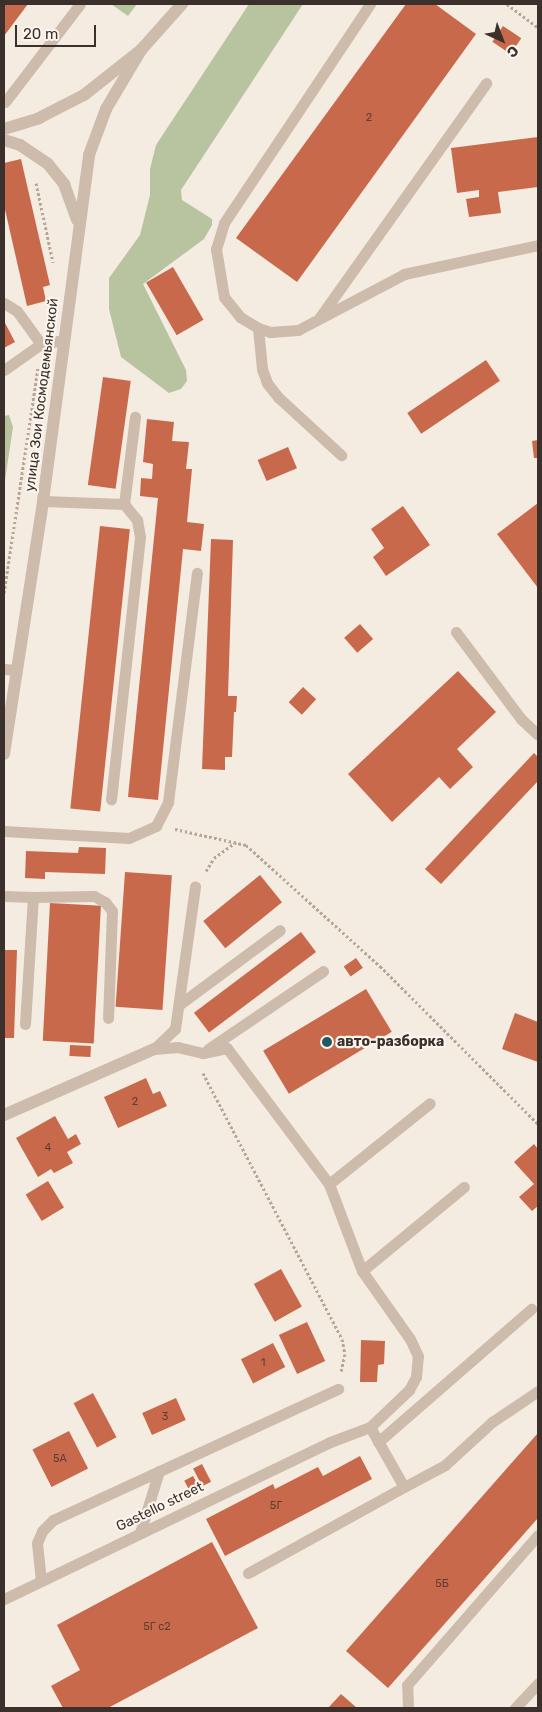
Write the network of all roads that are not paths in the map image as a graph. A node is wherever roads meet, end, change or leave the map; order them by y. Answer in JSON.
{"nodes":[{"id":1,"x":80,"y":4,"type":"edge"},
{"id":2,"x":182,"y":4,"type":"edge"},
{"id":3,"x":370,"y":4,"type":"edge"},
{"id":4,"x":141,"y":50,"type":"junction"},
{"id":5,"x":486,"y":83,"type":"dead end"},
{"id":6,"x":5,"y":102,"type":"edge"},
{"id":7,"x":4,"y":128,"type":"edge"},
{"id":8,"x":4,"y":140,"type":"edge"},
{"id":9,"x":78,"y":223,"type":"junction"},
{"id":10,"x":538,"y":244,"type":"edge"},
{"id":11,"x":4,"y":303,"type":"edge"},
{"id":12,"x":319,"y":319,"type":"junction"},
{"id":13,"x":258,"y":328,"type":"junction"},
{"id":14,"x":64,"y":340,"type":"junction"},
{"id":15,"x":41,"y":344,"type":"junction"},
{"id":16,"x":4,"y":370,"type":"edge"},
{"id":17,"x":135,"y":417,"type":"dead end"},
{"id":18,"x":341,"y":455,"type":"dead end"},
{"id":19,"x":43,"y":501,"type":"junction"},
{"id":20,"x":124,"y":504,"type":"junction"},
{"id":21,"x":197,"y":573,"type":"dead end"},
{"id":22,"x":456,"y":632,"type":"dead end"},
{"id":23,"x":4,"y":669,"type":"edge"},
{"id":24,"x":17,"y":670,"type":"junction"},
{"id":25,"x":538,"y":735,"type":"edge"},
{"id":26,"x":4,"y":754,"type":"edge"},
{"id":27,"x":111,"y":799,"type":"dead end"},
{"id":28,"x":4,"y":831,"type":"edge"},
{"id":29,"x":196,"y":886,"type":"road end"},
{"id":30,"x":4,"y":896,"type":"edge"},
{"id":31,"x":33,"y":896,"type":"junction"},
{"id":32,"x":280,"y":930,"type":"dead end"},
{"id":33,"x":323,"y":971,"type":"dead end"},
{"id":34,"x":180,"y":1004,"type":"junction"},
{"id":35,"x":108,"y":1018,"type":"dead end"},
{"id":36,"x":25,"y":1024,"type":"dead end"},
{"id":37,"x":154,"y":1049,"type":"junction"},
{"id":38,"x":203,"y":1053,"type":"junction"},
{"id":39,"x":430,"y":1102,"type":"dead end"},
{"id":40,"x":4,"y":1115,"type":"edge"},
{"id":41,"x":329,"y":1184,"type":"junction"},
{"id":42,"x":464,"y":1187,"type":"dead end"},
{"id":43,"x":362,"y":1271,"type":"junction"},
{"id":44,"x":531,"y":1309,"type":"dead end"},
{"id":45,"x":338,"y":1389,"type":"road end"},
{"id":46,"x":538,"y":1391,"type":"edge"},
{"id":47,"x":370,"y":1428,"type":"junction"},
{"id":48,"x":378,"y":1442,"type":"junction"},
{"id":49,"x":158,"y":1471,"type":"junction"},
{"id":50,"x":404,"y":1487,"type":"junction"},
{"id":51,"x":140,"y":1533,"type":"junction"},
{"id":52,"x":538,"y":1535,"type":"edge"},
{"id":53,"x":248,"y":1573,"type":"dead end"},
{"id":54,"x":41,"y":1581,"type":"junction"},
{"id":55,"x":4,"y":1599,"type":"edge"},
{"id":56,"x":538,"y":1683,"type":"edge"},
{"id":57,"x":408,"y":1708,"type":"edge"},
{"id":58,"x":515,"y":1708,"type":"edge"}],
"edges":[{"from":1,"to":6,"type":"lane"},
{"from":2,"to":4,"type":"street"},
{"from":3,"to":13,"type":"lane"},
{"from":4,"to":7,"type":"street"},
{"from":4,"to":9,"type":"street","name":"улица Зои Космодемьянской"},
{"from":5,"to":12,"type":"lane"},
{"from":8,"to":9,"type":"street"},
{"from":9,"to":14,"type":"street","name":"улица Зои Космодемьянской"},
{"from":10,"to":12,"type":"lane"},
{"from":11,"to":15,"type":"lane"},
{"from":12,"to":13,"type":"lane"},
{"from":13,"to":18,"type":"lane"},
{"from":14,"to":15,"type":"lane"},
{"from":14,"to":19,"type":"street","name":"улица Зои Космодемьянской"},
{"from":15,"to":16,"type":"lane"},
{"from":17,"to":20,"type":"lane"},
{"from":19,"to":20,"type":"lane"},
{"from":19,"to":24,"type":"street","name":"улица Зои Космодемьянской"},
{"from":20,"to":27,"type":"lane"},
{"from":21,"to":28,"type":"lane"},
{"from":22,"to":25,"type":"lane"},
{"from":23,"to":24,"type":"lane"},
{"from":24,"to":26,"type":"street","name":"улица Зои Космодемьянской"},
{"from":29,"to":34,"type":"lane"},
{"from":30,"to":31,"type":"lane"},
{"from":31,"to":35,"type":"lane"},
{"from":31,"to":36,"type":"lane"},
{"from":32,"to":34,"type":"lane"},
{"from":33,"to":38,"type":"lane"},
{"from":34,"to":37,"type":"lane"},
{"from":37,"to":38,"type":"lane"},
{"from":37,"to":40,"type":"street"},
{"from":38,"to":41,"type":"lane"},
{"from":39,"to":41,"type":"lane"},
{"from":41,"to":43,"type":"lane"},
{"from":42,"to":43,"type":"lane"},
{"from":43,"to":47,"type":"lane"},
{"from":44,"to":48,"type":"lane"},
{"from":45,"to":49,"type":"lane"},
{"from":46,"to":50,"type":"lane"},
{"from":47,"to":48,"type":"lane"},
{"from":47,"to":51,"type":"lane","name":"Gastello street"},
{"from":48,"to":50,"type":"lane"},
{"from":49,"to":51,"type":"lane"},
{"from":49,"to":54,"type":"lane"},
{"from":50,"to":53,"type":"lane"},
{"from":51,"to":54,"type":"lane","name":"Gastello street"},
{"from":52,"to":57,"type":"lane"},
{"from":54,"to":55,"type":"lane","name":"Gastello street"},
{"from":56,"to":58,"type":"lane"}]}
